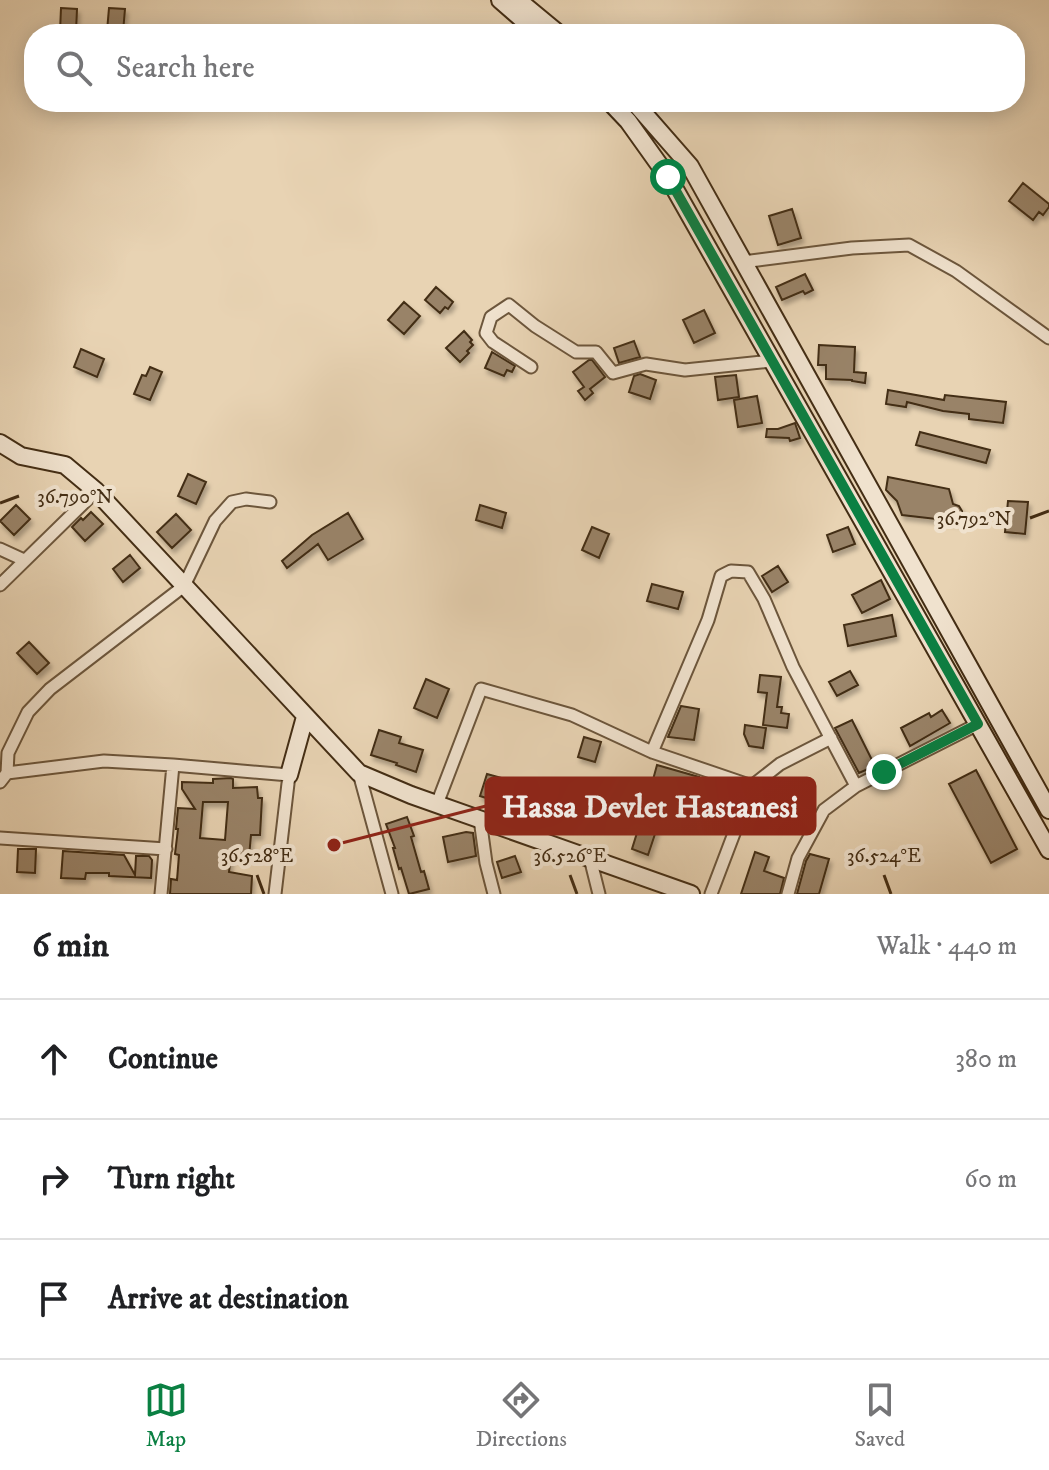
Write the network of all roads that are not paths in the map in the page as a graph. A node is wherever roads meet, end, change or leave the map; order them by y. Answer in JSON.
{"nodes":[{"id":1,"x":500,"y":0,"type":"edge"},
{"id":2,"x":518,"y":0,"type":"edge"},
{"id":3,"x":537,"y":6,"type":"edge"},
{"id":4,"x":528,"y":24,"type":"edge"},
{"id":5,"x":551,"y":24,"type":"edge"},
{"id":6,"x":619,"y":112,"type":"edge"},
{"id":7,"x":643,"y":112,"type":"edge"},
{"id":8,"x":743,"y":262,"type":"junction"},
{"id":9,"x":1049,"y":338,"type":"edge"},
{"id":10,"x":772,"y":361,"type":"junction"},
{"id":11,"x":531,"y":367,"type":"dead end"},
{"id":12,"x":0,"y":443,"type":"edge"},
{"id":13,"x":96,"y":491,"type":"junction"},
{"id":14,"x":270,"y":502,"type":"dead end"},
{"id":15,"x":0,"y":549,"type":"edge"},
{"id":16,"x":24,"y":560,"type":"junction"},
{"id":17,"x":0,"y":585,"type":"edge"},
{"id":18,"x":184,"y":586,"type":"junction"},
{"id":19,"x":305,"y":717,"type":"junction"},
{"id":20,"x":978,"y":724,"type":"junction"},
{"id":21,"x":831,"y":738,"type":"junction"},
{"id":22,"x":652,"y":752,"type":"junction"},
{"id":23,"x":173,"y":765,"type":"junction"},
{"id":24,"x":359,"y":773,"type":"junction"},
{"id":25,"x":289,"y":775,"type":"junction"},
{"id":26,"x":3,"y":778,"type":"edge"},
{"id":27,"x":752,"y":786,"type":"junction"},
{"id":28,"x":856,"y":786,"type":"junction"},
{"id":29,"x":437,"y":804,"type":"junction"},
{"id":30,"x":1049,"y":810,"type":"edge"},
{"id":31,"x":480,"y":819,"type":"junction"},
{"id":32,"x":0,"y":838,"type":"edge"},
{"id":33,"x":166,"y":849,"type":"junction"},
{"id":34,"x":1049,"y":850,"type":"edge"},
{"id":35,"x":590,"y":858,"type":"junction"},
{"id":36,"x":161,"y":894,"type":"edge"},
{"id":37,"x":275,"y":894,"type":"edge"},
{"id":38,"x":392,"y":894,"type":"edge"},
{"id":39,"x":494,"y":894,"type":"edge"},
{"id":40,"x":599,"y":894,"type":"edge"},
{"id":41,"x":691,"y":894,"type":"edge"},
{"id":42,"x":711,"y":894,"type":"edge"},
{"id":43,"x":788,"y":894,"type":"edge"}],
"edges":[{"from":1,"to":4,"type":"main road"},
{"from":2,"to":3,"type":"main road"},
{"from":3,"to":5,"type":"main road"},
{"from":6,"to":10,"type":"main road"},
{"from":7,"to":8,"type":"main road"},
{"from":8,"to":9,"type":"street"},
{"from":8,"to":30,"type":"main road"},
{"from":10,"to":11,"type":"street"},
{"from":10,"to":20,"type":"main road"},
{"from":12,"to":13,"type":"main road"},
{"from":13,"to":16,"type":"street"},
{"from":13,"to":18,"type":"main road"},
{"from":14,"to":18,"type":"street"},
{"from":15,"to":16,"type":"street"},
{"from":16,"to":17,"type":"street"},
{"from":18,"to":19,"type":"main road"},
{"from":18,"to":26,"type":"street"},
{"from":19,"to":24,"type":"main road"},
{"from":19,"to":25,"type":"main road"},
{"from":20,"to":28,"type":"street"},
{"from":20,"to":34,"type":"main road"},
{"from":21,"to":22,"type":"street"},
{"from":21,"to":27,"type":"street"},
{"from":21,"to":28,"type":"street"},
{"from":22,"to":27,"type":"street"},
{"from":22,"to":29,"type":"street"},
{"from":23,"to":25,"type":"street"},
{"from":23,"to":26,"type":"street"},
{"from":23,"to":33,"type":"street"},
{"from":24,"to":29,"type":"main road"},
{"from":24,"to":38,"type":"street"},
{"from":25,"to":37,"type":"street"},
{"from":27,"to":42,"type":"street"},
{"from":28,"to":43,"type":"street"},
{"from":29,"to":31,"type":"main road"},
{"from":31,"to":35,"type":"main road"},
{"from":31,"to":39,"type":"street"},
{"from":32,"to":33,"type":"street"},
{"from":33,"to":36,"type":"street"},
{"from":35,"to":40,"type":"street"},
{"from":35,"to":41,"type":"main road"}]}
